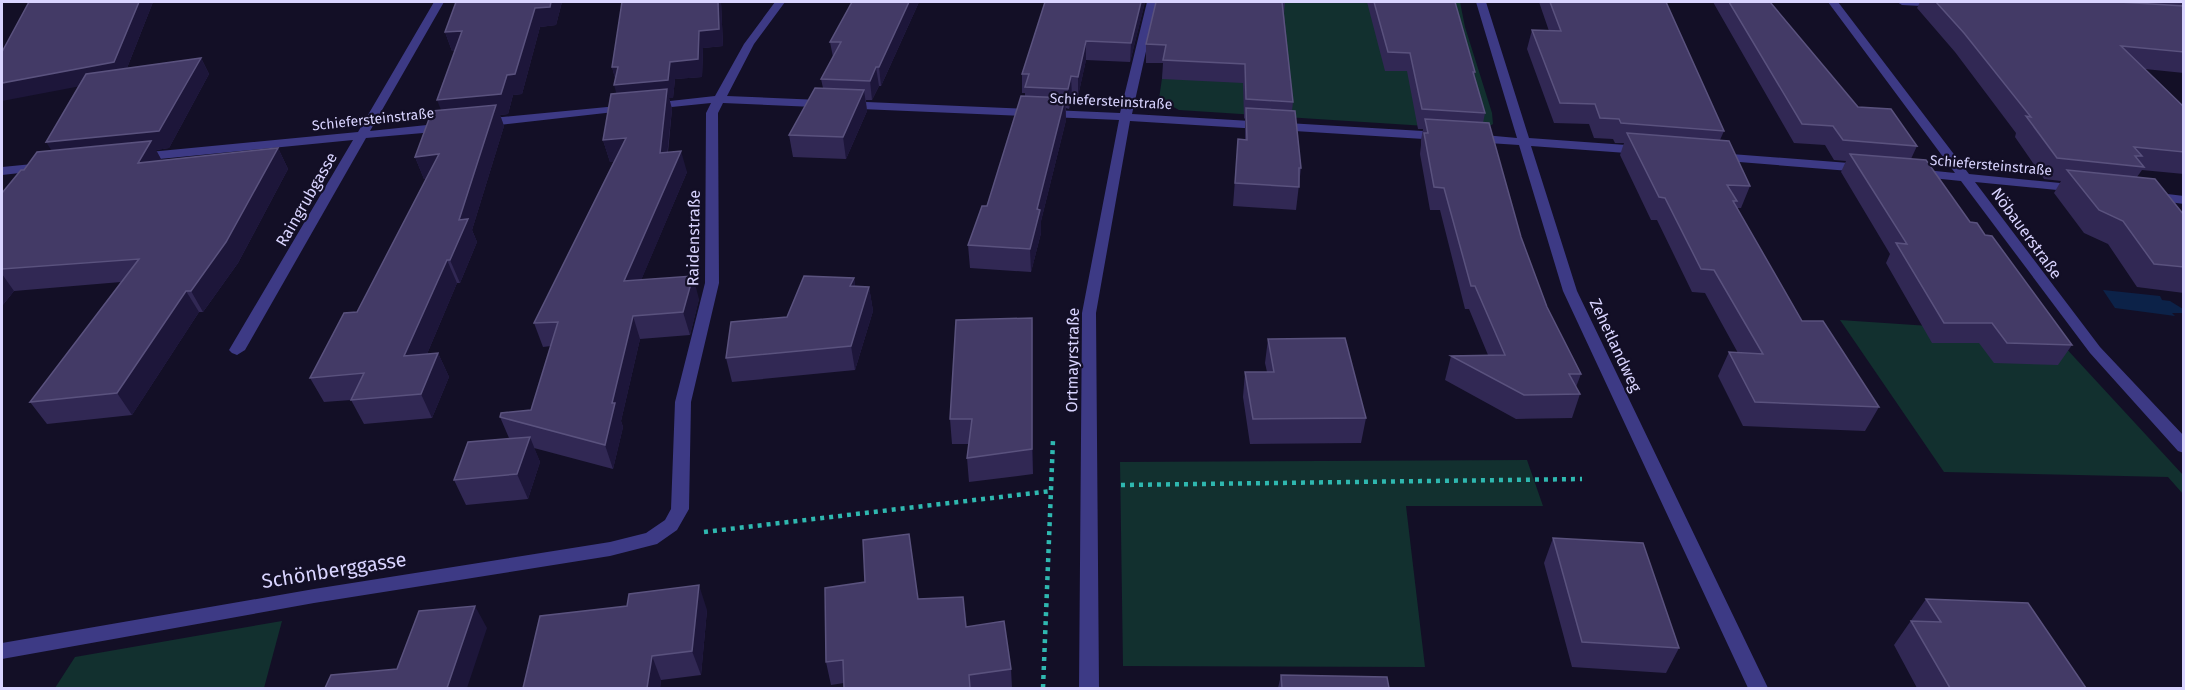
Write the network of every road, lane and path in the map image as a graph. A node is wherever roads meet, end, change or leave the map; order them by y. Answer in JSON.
{"nodes":[{"id":1,"x":439,"y":2,"type":"edge"},
{"id":2,"x":780,"y":2,"type":"edge"},
{"id":3,"x":1152,"y":2,"type":"edge"},
{"id":4,"x":1481,"y":2,"type":"edge"},
{"id":5,"x":1833,"y":2,"type":"edge"},
{"id":6,"x":1902,"y":2,"type":"edge"},
{"id":7,"x":1954,"y":5,"type":"edge"},
{"id":8,"x":720,"y":99,"type":"junction"},
{"id":9,"x":1125,"y":117,"type":"junction"},
{"id":10,"x":362,"y":135,"type":"junction"},
{"id":11,"x":1524,"y":141,"type":"junction"},
{"id":12,"x":1653,"y":151,"type":"edge"},
{"id":13,"x":1706,"y":156,"type":"edge"},
{"id":14,"x":127,"y":158,"type":"edge"},
{"id":15,"x":59,"y":165,"type":"edge"},
{"id":16,"x":1875,"y":170,"type":"edge"},
{"id":17,"x":2,"y":171,"type":"edge"},
{"id":18,"x":1898,"y":171,"type":"edge"},
{"id":19,"x":1966,"y":177,"type":"junction"},
{"id":20,"x":2095,"y":190,"type":"edge"},
{"id":21,"x":2134,"y":195,"type":"edge"},
{"id":22,"x":2184,"y":200,"type":"edge"},
{"id":23,"x":237,"y":350,"type":"dead end"},
{"id":24,"x":2184,"y":447,"type":"edge"},
{"id":25,"x":1582,"y":479,"type":"dead end"},
{"id":26,"x":1132,"y":484,"type":"dead end"},
{"id":27,"x":1050,"y":491,"type":"dead end"},
{"id":28,"x":671,"y":525,"type":"junction"},
{"id":29,"x":2,"y":651,"type":"edge"},
{"id":30,"x":1089,"y":688,"type":"edge"},
{"id":31,"x":1758,"y":688,"type":"edge"}],
"edges":[{"from":1,"to":10,"type":"street","name":"Raingrubgasse"},
{"from":2,"to":8,"type":"street","name":"Raidenstraße"},
{"from":3,"to":9,"type":"street","name":"Ortmayrstraße"},
{"from":4,"to":11,"type":"street","name":"Zehetlandweg"},
{"from":5,"to":19,"type":"street","name":"Nöbauerstraße"},
{"from":6,"to":7,"type":"street"},
{"from":8,"to":9,"type":"street","name":"Schiefersteinstraße"},
{"from":8,"to":10,"type":"street","name":"Schiefersteinstraße"},
{"from":8,"to":28,"type":"street","name":"Raidenstraße"},
{"from":9,"to":11,"type":"street","name":"Schiefersteinstraße"},
{"from":9,"to":30,"type":"street","name":"Ortmayrstraße"},
{"from":10,"to":14,"type":"street","name":"Schiefersteinstraße"},
{"from":10,"to":23,"type":"street","name":"Raingrubgasse"},
{"from":11,"to":12,"type":"street","name":"Schiefersteinstraße"},
{"from":11,"to":31,"type":"street","name":"Zehetlandweg"},
{"from":13,"to":16,"type":"street"},
{"from":15,"to":17,"type":"street"},
{"from":18,"to":19,"type":"street","name":"Schiefersteinstraße"},
{"from":19,"to":20,"type":"street","name":"Schiefersteinstraße"},
{"from":19,"to":24,"type":"street","name":"Nöbauerstraße"},
{"from":21,"to":22,"type":"street"},
{"from":25,"to":26,"type":"path"},
{"from":27,"to":28,"type":"path"},
{"from":28,"to":29,"type":"street","name":"Schönberggasse"}]}
